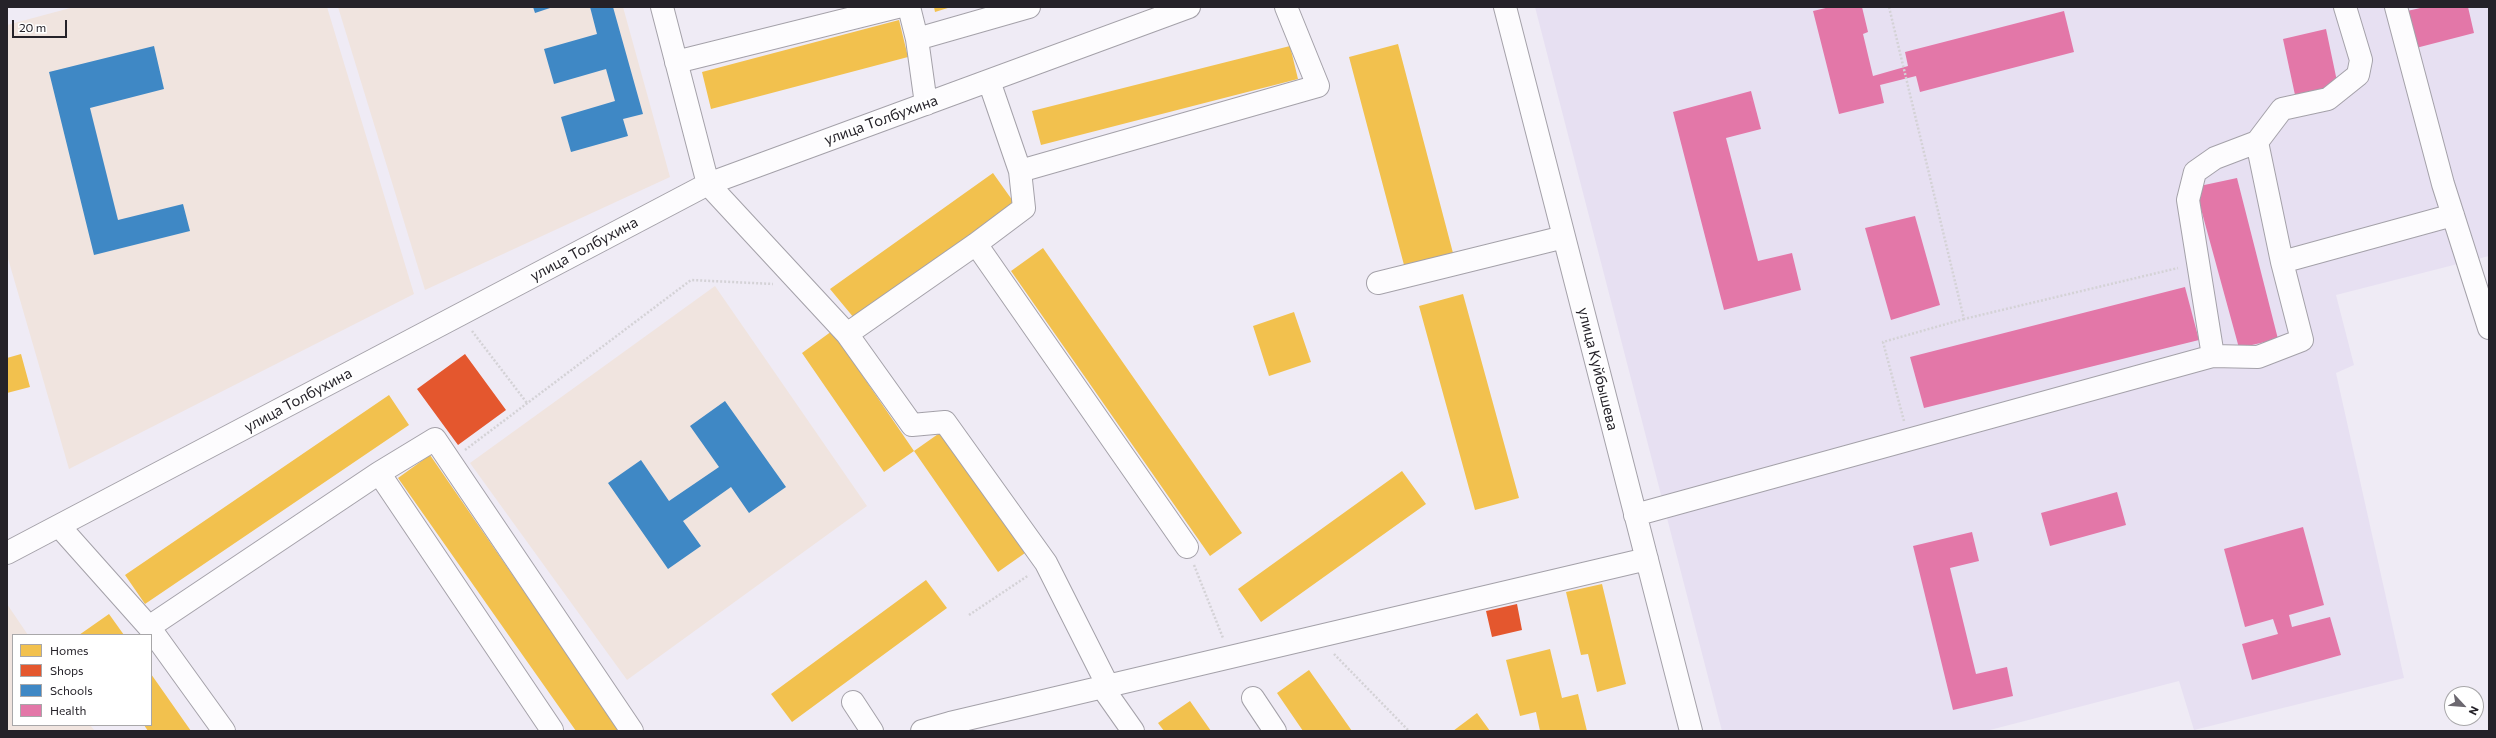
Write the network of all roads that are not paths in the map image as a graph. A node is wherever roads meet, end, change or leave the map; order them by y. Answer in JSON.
{"nodes":[{"id":1,"x":662,"y":7,"type":"edge"},
{"id":2,"x":897,"y":7,"type":"edge"},
{"id":3,"x":909,"y":7,"type":"edge"},
{"id":4,"x":1029,"y":7,"type":"edge"},
{"id":5,"x":1189,"y":7,"type":"edge"},
{"id":6,"x":1286,"y":7,"type":"edge"},
{"id":7,"x":1505,"y":7,"type":"edge"},
{"id":8,"x":2345,"y":7,"type":"edge"},
{"id":9,"x":2396,"y":7,"type":"edge"},
{"id":10,"x":917,"y":39,"type":"junction"},
{"id":11,"x":676,"y":62,"type":"junction"},
{"id":12,"x":989,"y":81,"type":"junction"},
{"id":13,"x":926,"y":104,"type":"junction"},
{"id":14,"x":2256,"y":142,"type":"junction"},
{"id":15,"x":1020,"y":170,"type":"junction"},
{"id":16,"x":708,"y":184,"type":"junction"},
{"id":17,"x":2453,"y":215,"type":"junction"},
{"id":18,"x":1564,"y":237,"type":"junction"},
{"id":19,"x":976,"y":244,"type":"junction"},
{"id":20,"x":2282,"y":262,"type":"junction"},
{"id":21,"x":1378,"y":283,"type":"dead end"},
{"id":22,"x":2489,"y":328,"type":"edge"},
{"id":23,"x":847,"y":334,"type":"junction"},
{"id":24,"x":2213,"y":356,"type":"junction"},
{"id":25,"x":379,"y":473,"type":"junction"},
{"id":26,"x":1635,"y":515,"type":"junction"},
{"id":27,"x":59,"y":526,"type":"junction"},
{"id":28,"x":1187,"y":547,"type":"road end"},
{"id":29,"x":7,"y":553,"type":"edge"},
{"id":30,"x":1646,"y":559,"type":"junction"},
{"id":31,"x":149,"y":627,"type":"junction"},
{"id":32,"x":1105,"y":686,"type":"junction"},
{"id":33,"x":1253,"y":698,"type":"dead end"},
{"id":34,"x":853,"y":702,"type":"dead end"},
{"id":35,"x":224,"y":731,"type":"edge"},
{"id":36,"x":551,"y":731,"type":"edge"},
{"id":37,"x":632,"y":731,"type":"edge"},
{"id":38,"x":872,"y":731,"type":"edge"},
{"id":39,"x":922,"y":731,"type":"edge"},
{"id":40,"x":1133,"y":731,"type":"edge"},
{"id":41,"x":1276,"y":731,"type":"edge"},
{"id":42,"x":1691,"y":731,"type":"edge"}],
"edges":[{"from":1,"to":11,"type":"street"},
{"from":2,"to":11,"type":"street"},
{"from":3,"to":10,"type":"street"},
{"from":4,"to":10,"type":"street"},
{"from":5,"to":12,"type":"street","name":"улица Толбухина"},
{"from":6,"to":15,"type":"street"},
{"from":7,"to":18,"type":"street","name":"улица Куйбышева"},
{"from":8,"to":14,"type":"street"},
{"from":9,"to":17,"type":"street"},
{"from":10,"to":13,"type":"street"},
{"from":11,"to":16,"type":"street"},
{"from":12,"to":13,"type":"street","name":"улица Толбухина"},
{"from":12,"to":15,"type":"street"},
{"from":13,"to":16,"type":"street","name":"улица Толбухина"},
{"from":14,"to":20,"type":"street"},
{"from":14,"to":24,"type":"street"},
{"from":15,"to":19,"type":"street"},
{"from":16,"to":23,"type":"street"},
{"from":16,"to":27,"type":"street","name":"улица Толбухина"},
{"from":17,"to":20,"type":"street"},
{"from":17,"to":22,"type":"street"},
{"from":18,"to":21,"type":"street"},
{"from":18,"to":26,"type":"street","name":"улица Куйбышева"},
{"from":19,"to":23,"type":"street"},
{"from":19,"to":28,"type":"street"},
{"from":20,"to":24,"type":"street"},
{"from":23,"to":32,"type":"street"},
{"from":24,"to":26,"type":"street"},
{"from":25,"to":31,"type":"street"},
{"from":25,"to":36,"type":"street"},
{"from":25,"to":37,"type":"street"},
{"from":26,"to":30,"type":"street","name":"улица Куйбышева"},
{"from":27,"to":29,"type":"street","name":"улица Толбухина"},
{"from":27,"to":31,"type":"street"},
{"from":30,"to":32,"type":"street"},
{"from":30,"to":42,"type":"street","name":"улица Куйбышева"},
{"from":31,"to":35,"type":"street"},
{"from":32,"to":39,"type":"street"},
{"from":32,"to":40,"type":"street"},
{"from":33,"to":41,"type":"street"},
{"from":34,"to":38,"type":"street"}]}
